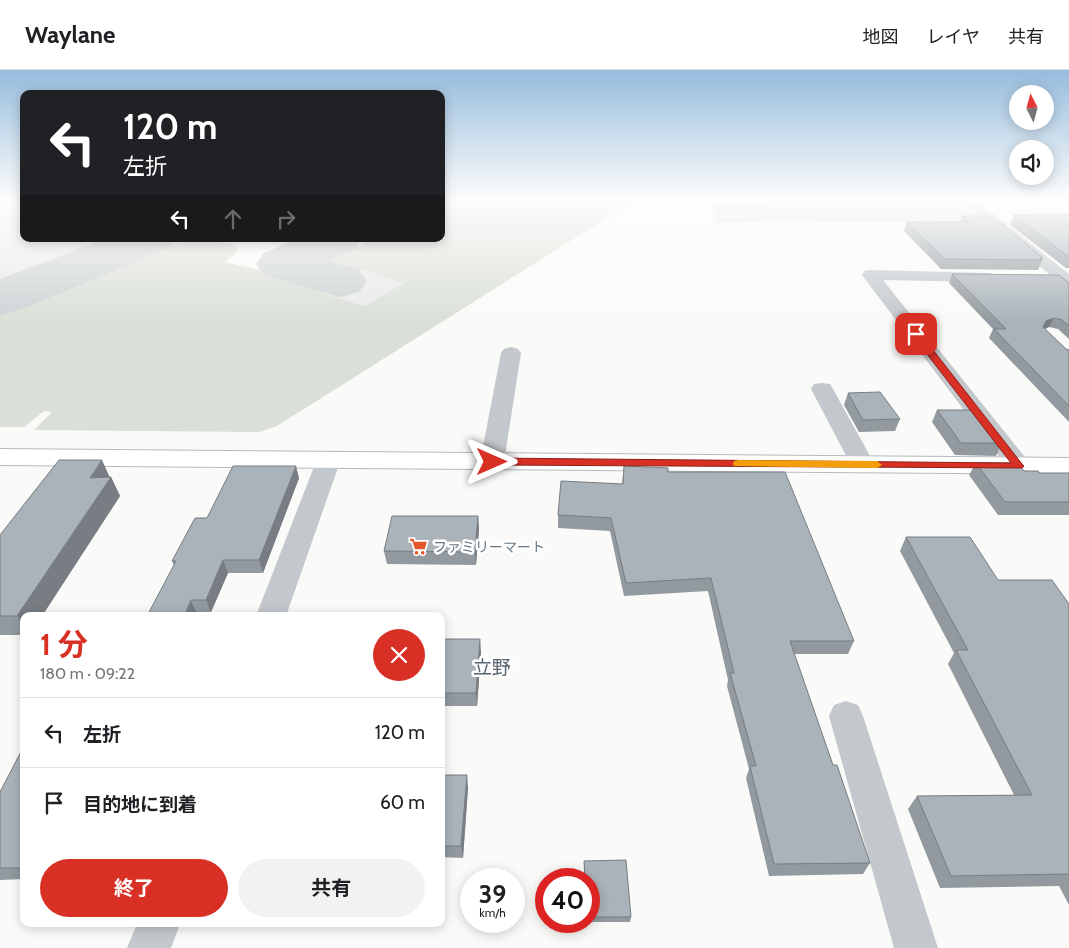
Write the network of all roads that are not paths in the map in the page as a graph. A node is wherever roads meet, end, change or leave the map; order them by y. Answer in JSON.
{"nodes":[{"id":1,"x":1019,"y":241,"type":"edge"},
{"id":2,"x":1006,"y":277,"type":"edge"},
{"id":3,"x":1035,"y":277,"type":"edge"},
{"id":4,"x":1066,"y":279,"type":"edge"},
{"id":5,"x":511,"y":353,"type":"dead end"},
{"id":6,"x":822,"y":389,"type":"dead end"},
{"id":7,"x":0,"y":457,"type":"edge"},
{"id":8,"x":329,"y":459,"type":"junction"},
{"id":9,"x":492,"y":462,"type":"junction"},
{"id":10,"x":863,"y":464,"type":"junction"},
{"id":11,"x":1019,"y":466,"type":"junction"},
{"id":12,"x":1069,"y":466,"type":"edge"},
{"id":13,"x":272,"y":612,"type":"edge"},
{"id":14,"x":846,"y":716,"type":"dead end"},
{"id":15,"x":157,"y":927,"type":"edge"},
{"id":16,"x":149,"y":948,"type":"edge"},
{"id":17,"x":916,"y":948,"type":"edge"}],
"edges":[{"from":1,"to":4,"type":"street"},
{"from":2,"to":11,"type":"street"},
{"from":3,"to":4,"type":"street"},
{"from":5,"to":9,"type":"street"},
{"from":6,"to":10,"type":"street"},
{"from":7,"to":8,"type":"street"},
{"from":8,"to":9,"type":"street"},
{"from":8,"to":13,"type":"street"},
{"from":9,"to":10,"type":"street"},
{"from":10,"to":11,"type":"street"},
{"from":11,"to":12,"type":"street"},
{"from":14,"to":17,"type":"street"},
{"from":15,"to":16,"type":"street"}]}
